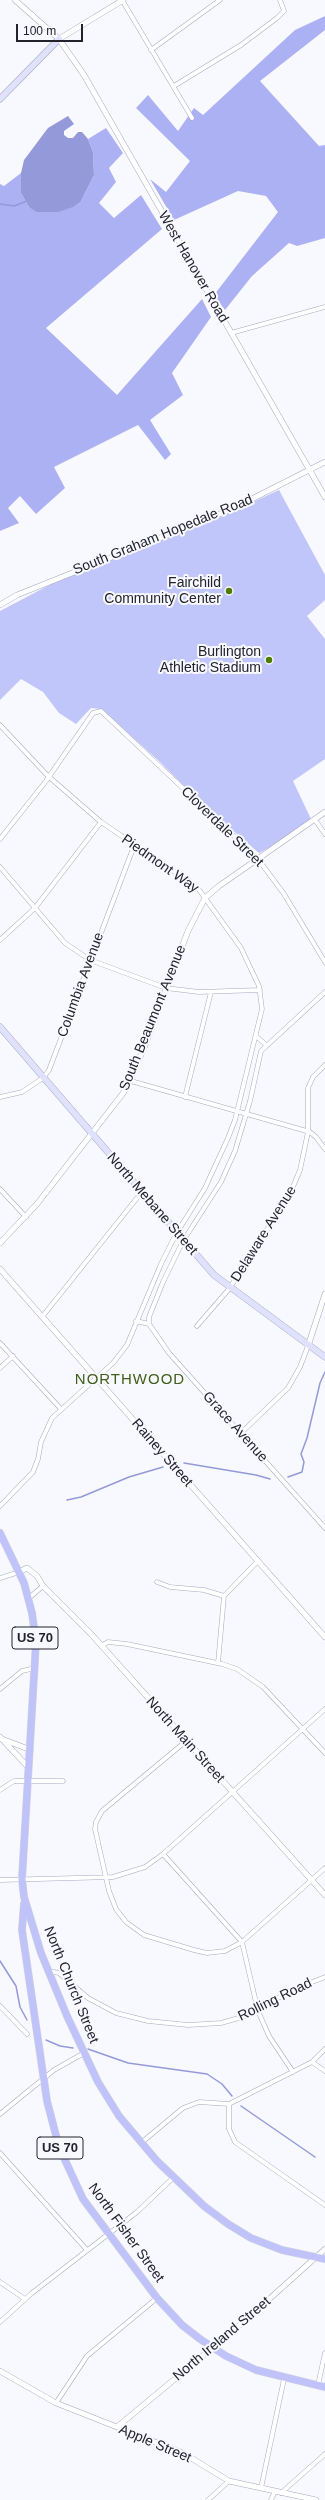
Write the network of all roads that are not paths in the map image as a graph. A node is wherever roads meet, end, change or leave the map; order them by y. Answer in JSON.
{"nodes":[{"id":1,"x":15,"y":0,"type":"edge"},
{"id":2,"x":123,"y":0,"type":"edge"},
{"id":3,"x":220,"y":0,"type":"edge"},
{"id":4,"x":280,"y":0,"type":"edge"},
{"id":5,"x":59,"y":39,"type":"junction"},
{"id":6,"x":152,"y":50,"type":"junction"},
{"id":7,"x":174,"y":86,"type":"junction"},
{"id":8,"x":0,"y":99,"type":"edge"},
{"id":9,"x":192,"y":118,"type":"dead end"},
{"id":10,"x":325,"y":307,"type":"edge"},
{"id":11,"x":231,"y":333,"type":"junction"},
{"id":12,"x":325,"y":462,"type":"edge"},
{"id":13,"x":309,"y":468,"type":"junction"},
{"id":14,"x":325,"y":497,"type":"edge"},
{"id":15,"x":0,"y":605,"type":"edge"},
{"id":16,"x":0,"y":725,"type":"edge"},
{"id":17,"x":48,"y":776,"type":"junction"},
{"id":18,"x":325,"y":812,"type":"edge"},
{"id":19,"x":315,"y":820,"type":"junction"},
{"id":20,"x":100,"y":822,"type":"junction"},
{"id":21,"x":325,"y":834,"type":"edge"},
{"id":22,"x":0,"y":839,"type":"edge"},
{"id":23,"x":134,"y":846,"type":"junction"},
{"id":24,"x":258,"y":859,"type":"junction"},
{"id":25,"x":0,"y":867,"type":"edge"},
{"id":26,"x":205,"y":898,"type":"junction"},
{"id":27,"x":35,"y":908,"type":"junction"},
{"id":28,"x":0,"y":940,"type":"edge"},
{"id":29,"x":90,"y":960,"type":"junction"},
{"id":30,"x":325,"y":962,"type":"edge"},
{"id":31,"x":166,"y":988,"type":"junction"},
{"id":32,"x":260,"y":990,"type":"junction"},
{"id":33,"x":211,"y":992,"type":"junction"},
{"id":34,"x":325,"y":992,"type":"edge"},
{"id":35,"x":0,"y":1028,"type":"edge"},
{"id":36,"x":256,"y":1036,"type":"junction"},
{"id":37,"x":266,"y":1045,"type":"junction"},
{"id":38,"x":325,"y":1064,"type":"edge"},
{"id":39,"x":43,"y":1078,"type":"junction"},
{"id":40,"x":131,"y":1081,"type":"junction"},
{"id":41,"x":185,"y":1096,"type":"junction"},
{"id":42,"x":0,"y":1097,"type":"edge"},
{"id":43,"x":237,"y":1112,"type":"junction"},
{"id":44,"x":246,"y":1115,"type":"junction"},
{"id":45,"x":308,"y":1132,"type":"junction"},
{"id":46,"x":92,"y":1134,"type":"junction"},
{"id":47,"x":325,"y":1149,"type":"edge"},
{"id":48,"x":0,"y":1188,"type":"edge"},
{"id":49,"x":141,"y":1193,"type":"junction"},
{"id":50,"x":26,"y":1217,"type":"junction"},
{"id":51,"x":176,"y":1234,"type":"junction"},
{"id":52,"x":183,"y":1241,"type":"junction"},
{"id":53,"x":0,"y":1243,"type":"edge"},
{"id":54,"x":0,"y":1270,"type":"edge"},
{"id":55,"x":229,"y":1289,"type":"junction"},
{"id":56,"x":325,"y":1294,"type":"edge"},
{"id":57,"x":42,"y":1316,"type":"junction"},
{"id":58,"x":136,"y":1321,"type":"junction"},
{"id":59,"x":149,"y":1324,"type":"junction"},
{"id":60,"x":197,"y":1326,"type":"dead end"},
{"id":61,"x":0,"y":1343,"type":"edge"},
{"id":62,"x":308,"y":1346,"type":"junction"},
{"id":63,"x":12,"y":1356,"type":"junction"},
{"id":64,"x":325,"y":1357,"type":"edge"},
{"id":65,"x":0,"y":1368,"type":"edge"},
{"id":66,"x":96,"y":1378,"type":"junction"},
{"id":67,"x":61,"y":1410,"type":"junction"},
{"id":68,"x":241,"y":1433,"type":"junction"},
{"id":69,"x":0,"y":1506,"type":"edge"},
{"id":70,"x":325,"y":1528,"type":"edge"},
{"id":71,"x":0,"y":1534,"type":"edge"},
{"id":72,"x":257,"y":1562,"type":"junction"},
{"id":73,"x":19,"y":1572,"type":"junction"},
{"id":74,"x":0,"y":1578,"type":"edge"},
{"id":75,"x":157,"y":1582,"type":"dead end"},
{"id":76,"x":43,"y":1586,"type":"junction"},
{"id":77,"x":224,"y":1596,"type":"junction"},
{"id":78,"x":29,"y":1598,"type":"junction"},
{"id":79,"x":325,"y":1637,"type":"edge"},
{"id":80,"x":101,"y":1646,"type":"junction"},
{"id":81,"x":218,"y":1663,"type":"junction"},
{"id":82,"x":35,"y":1668,"type":"junction"},
{"id":83,"x":0,"y":1690,"type":"edge"},
{"id":84,"x":325,"y":1709,"type":"edge"},
{"id":85,"x":303,"y":1729,"type":"junction"},
{"id":86,"x":1,"y":1738,"type":"edge"},
{"id":87,"x":185,"y":1742,"type":"junction"},
{"id":88,"x":31,"y":1750,"type":"junction"},
{"id":89,"x":325,"y":1753,"type":"edge"},
{"id":90,"x":30,"y":1768,"type":"junction"},
{"id":91,"x":29,"y":1780,"type":"junction"},
{"id":92,"x":63,"y":1781,"type":"dead end"},
{"id":93,"x":0,"y":1790,"type":"edge"},
{"id":94,"x":232,"y":1792,"type":"junction"},
{"id":95,"x":163,"y":1854,"type":"junction"},
{"id":96,"x":325,"y":1868,"type":"edge"},
{"id":97,"x":106,"y":1878,"type":"junction"},
{"id":98,"x":22,"y":1879,"type":"junction"},
{"id":99,"x":0,"y":1880,"type":"edge"},
{"id":100,"x":312,"y":1880,"type":"junction"},
{"id":101,"x":325,"y":1895,"type":"edge"},
{"id":102,"x":24,"y":1898,"type":"junction"},
{"id":103,"x":242,"y":1942,"type":"junction"},
{"id":104,"x":48,"y":1972,"type":"junction"},
{"id":105,"x":325,"y":1978,"type":"edge"},
{"id":106,"x":0,"y":2006,"type":"edge"},
{"id":107,"x":258,"y":2011,"type":"junction"},
{"id":108,"x":27,"y":2034,"type":"dead end"},
{"id":109,"x":325,"y":2049,"type":"edge"},
{"id":110,"x":84,"y":2053,"type":"junction"},
{"id":111,"x":312,"y":2062,"type":"junction"},
{"id":112,"x":325,"y":2071,"type":"edge"},
{"id":113,"x":293,"y":2072,"type":"junction"},
{"id":114,"x":43,"y":2079,"type":"junction"},
{"id":115,"x":228,"y":2104,"type":"junction"},
{"id":116,"x":0,"y":2114,"type":"edge"},
{"id":117,"x":141,"y":2143,"type":"junction"},
{"id":118,"x":0,"y":2153,"type":"edge"},
{"id":119,"x":174,"y":2177,"type":"junction"},
{"id":120,"x":325,"y":2205,"type":"edge"},
{"id":121,"x":108,"y":2234,"type":"junction"},
{"id":122,"x":325,"y":2249,"type":"edge"},
{"id":123,"x":87,"y":2250,"type":"junction"},
{"id":124,"x":317,"y":2257,"type":"junction"},
{"id":125,"x":325,"y":2259,"type":"edge"},
{"id":126,"x":0,"y":2282,"type":"edge"},
{"id":127,"x":157,"y":2298,"type":"junction"},
{"id":128,"x":25,"y":2299,"type":"junction"},
{"id":129,"x":0,"y":2322,"type":"edge"},
{"id":130,"x":212,"y":2348,"type":"junction"},
{"id":131,"x":325,"y":2353,"type":"edge"},
{"id":132,"x":0,"y":2371,"type":"edge"},
{"id":133,"x":284,"y":2379,"type":"junction"},
{"id":134,"x":322,"y":2387,"type":"edge"},
{"id":135,"x":56,"y":2403,"type":"junction"},
{"id":136,"x":117,"y":2427,"type":"junction"},
{"id":137,"x":325,"y":2454,"type":"edge"},
{"id":138,"x":229,"y":2481,"type":"junction"},
{"id":139,"x":261,"y":2488,"type":"junction"},
{"id":140,"x":275,"y":2492,"type":"junction"},
{"id":141,"x":281,"y":2492,"type":"junction"},
{"id":142,"x":208,"y":2500,"type":"edge"},
{"id":143,"x":271,"y":2500,"type":"edge"},
{"id":144,"x":316,"y":2500,"type":"edge"}],
"edges":[{"from":1,"to":5,"type":"street","name":"West Hanover Road"},
{"from":2,"to":5,"type":"street"},
{"from":2,"to":6,"type":"street"},
{"from":3,"to":6,"type":"street"},
{"from":4,"to":7,"type":"street"},
{"from":5,"to":8,"type":"main road"},
{"from":5,"to":11,"type":"street","name":"West Hanover Road"},
{"from":6,"to":7,"type":"street"},
{"from":7,"to":9,"type":"street"},
{"from":10,"to":11,"type":"street"},
{"from":11,"to":13,"type":"street","name":"West Hanover Road"},
{"from":12,"to":13,"type":"street","name":"South Graham Hopedale Road"},
{"from":13,"to":14,"type":"street","name":"West Hanover Road"},
{"from":13,"to":15,"type":"street","name":"South Graham Hopedale Road"},
{"from":16,"to":17,"type":"street","name":"Piedmont Way"},
{"from":17,"to":20,"type":"street","name":"Piedmont Way"},
{"from":17,"to":22,"type":"street"},
{"from":17,"to":24,"type":"street","name":"Cloverdale Street"},
{"from":18,"to":19,"type":"street"},
{"from":19,"to":21,"type":"street"},
{"from":19,"to":24,"type":"street"},
{"from":20,"to":23,"type":"street","name":"Piedmont Way"},
{"from":20,"to":27,"type":"street"},
{"from":23,"to":26,"type":"street","name":"Piedmont Way"},
{"from":23,"to":29,"type":"street","name":"Columbia Avenue"},
{"from":24,"to":26,"type":"street"},
{"from":24,"to":30,"type":"street","name":"Cloverdale Street"},
{"from":25,"to":27,"type":"street"},
{"from":26,"to":31,"type":"street","name":"South Beaumont Avenue"},
{"from":26,"to":32,"type":"street","name":"Piedmont Way"},
{"from":27,"to":28,"type":"street"},
{"from":27,"to":29,"type":"street"},
{"from":29,"to":31,"type":"street"},
{"from":29,"to":39,"type":"street","name":"Columbia Avenue"},
{"from":31,"to":33,"type":"street"},
{"from":31,"to":40,"type":"street","name":"South Beaumont Avenue"},
{"from":32,"to":33,"type":"street"},
{"from":32,"to":36,"type":"street","name":"Piedmont Way"},
{"from":33,"to":41,"type":"street"},
{"from":34,"to":37,"type":"street"},
{"from":35,"to":39,"type":"main road","name":"North Mebane Street"},
{"from":36,"to":37,"type":"street"},
{"from":36,"to":43,"type":"street","name":"Piedmont Way"},
{"from":37,"to":44,"type":"street"},
{"from":38,"to":45,"type":"street","name":"Delaware Avenue"},
{"from":39,"to":42,"type":"street","name":"Columbia Avenue"},
{"from":39,"to":46,"type":"main road","name":"North Mebane Street"},
{"from":40,"to":41,"type":"street"},
{"from":40,"to":46,"type":"street","name":"South Beaumont Avenue"},
{"from":41,"to":43,"type":"street"},
{"from":43,"to":44,"type":"street"},
{"from":43,"to":51,"type":"street","name":"Piedmont Way"},
{"from":44,"to":45,"type":"street"},
{"from":44,"to":52,"type":"street"},
{"from":45,"to":47,"type":"street"},
{"from":45,"to":55,"type":"street","name":"Delaware Avenue"},
{"from":46,"to":49,"type":"main road","name":"North Mebane Street"},
{"from":46,"to":50,"type":"street","name":"South Beaumont Avenue"},
{"from":48,"to":50,"type":"street"},
{"from":49,"to":51,"type":"main road","name":"North Mebane Street"},
{"from":49,"to":57,"type":"street"},
{"from":50,"to":53,"type":"street","name":"South Beaumont Avenue"},
{"from":51,"to":52,"type":"main road","name":"North Mebane Street"},
{"from":51,"to":58,"type":"street","name":"Piedmont Way"},
{"from":52,"to":55,"type":"main road","name":"North Mebane Street"},
{"from":52,"to":59,"type":"street"},
{"from":54,"to":57,"type":"street","name":"Rainey Street"},
{"from":55,"to":60,"type":"street","name":"Delaware Avenue"},
{"from":55,"to":62,"type":"main road","name":"North Mebane Street"},
{"from":56,"to":62,"type":"street"},
{"from":57,"to":66,"type":"street","name":"Rainey Street"},
{"from":58,"to":59,"type":"street"},
{"from":58,"to":66,"type":"street","name":"Piedmont Way"},
{"from":59,"to":68,"type":"street","name":"Grace Avenue"},
{"from":61,"to":63,"type":"street"},
{"from":62,"to":64,"type":"main road","name":"North Mebane Street"},
{"from":62,"to":68,"type":"street"},
{"from":63,"to":65,"type":"street"},
{"from":63,"to":67,"type":"street"},
{"from":66,"to":67,"type":"street","name":"Piedmont Way"},
{"from":66,"to":72,"type":"street","name":"Rainey Street"},
{"from":67,"to":69,"type":"street","name":"Piedmont Way"},
{"from":68,"to":70,"type":"street","name":"Grace Avenue"},
{"from":71,"to":73,"type":"main road","name":"North Church Street","number":"US 70"},
{"from":72,"to":77,"type":"street"},
{"from":72,"to":79,"type":"street","name":"Rainey Street"},
{"from":73,"to":74,"type":"street"},
{"from":73,"to":76,"type":"street","name":"North Main Street"},
{"from":73,"to":78,"type":"main road","name":"North Church Street","number":"US 70"},
{"from":75,"to":77,"type":"street"},
{"from":76,"to":78,"type":"street"},
{"from":76,"to":80,"type":"street","name":"North Main Street"},
{"from":77,"to":81,"type":"street"},
{"from":78,"to":82,"type":"main road","name":"North Church Street","number":"US 70"},
{"from":80,"to":81,"type":"street"},
{"from":80,"to":87,"type":"street","name":"North Main Street"},
{"from":81,"to":85,"type":"street"},
{"from":82,"to":83,"type":"street"},
{"from":82,"to":88,"type":"main road","name":"North Church Street","number":"US 70"},
{"from":84,"to":85,"type":"street"},
{"from":85,"to":89,"type":"street"},
{"from":85,"to":94,"type":"street"},
{"from":86,"to":88,"type":"street"},
{"from":86,"to":90,"type":"street"},
{"from":87,"to":94,"type":"street","name":"North Main Street"},
{"from":87,"to":97,"type":"street"},
{"from":88,"to":90,"type":"main road","name":"North Church Street","number":"US 70"},
{"from":90,"to":91,"type":"main road","name":"North Church Street","number":"US 70"},
{"from":91,"to":92,"type":"street"},
{"from":91,"to":93,"type":"street"},
{"from":91,"to":98,"type":"main road","name":"North Church Street","number":"US 70"},
{"from":94,"to":95,"type":"street"},
{"from":94,"to":100,"type":"street","name":"North Main Street"},
{"from":95,"to":97,"type":"street"},
{"from":95,"to":103,"type":"street"},
{"from":96,"to":100,"type":"street"},
{"from":97,"to":98,"type":"street"},
{"from":97,"to":103,"type":"street"},
{"from":98,"to":99,"type":"street"},
{"from":98,"to":102,"type":"main road","name":"North Church Street","number":"US 70"},
{"from":100,"to":101,"type":"street","name":"North Main Street"},
{"from":100,"to":103,"type":"street"},
{"from":102,"to":104,"type":"main road","name":"North Church Street","number":"US 70"},
{"from":102,"to":114,"type":"main road","name":"North Fisher Street","number":"US 70"},
{"from":103,"to":107,"type":"street"},
{"from":104,"to":107,"type":"street","name":"Rolling Road"},
{"from":104,"to":110,"type":"main road","name":"North Church Street","number":"US 70"},
{"from":105,"to":107,"type":"street","name":"Rolling Road"},
{"from":106,"to":108,"type":"street"},
{"from":107,"to":113,"type":"street"},
{"from":109,"to":111,"type":"street"},
{"from":110,"to":114,"type":"street"},
{"from":110,"to":117,"type":"main road","name":"North Church Street","number":"US 70"},
{"from":111,"to":112,"type":"street"},
{"from":111,"to":113,"type":"street"},
{"from":113,"to":115,"type":"street"},
{"from":114,"to":116,"type":"street"},
{"from":114,"to":121,"type":"main road","name":"North Fisher Street","number":"US 70"},
{"from":115,"to":117,"type":"street"},
{"from":115,"to":120,"type":"street"},
{"from":117,"to":119,"type":"main road","name":"North Church Street","number":"US 70"},
{"from":118,"to":123,"type":"street"},
{"from":119,"to":121,"type":"street"},
{"from":119,"to":124,"type":"main road","name":"North Church Street","number":"US 70"},
{"from":121,"to":123,"type":"street"},
{"from":121,"to":127,"type":"main road","name":"North Fisher Street","number":"US 70"},
{"from":122,"to":124,"type":"street","name":"North Ireland Street"},
{"from":123,"to":128,"type":"street"},
{"from":124,"to":125,"type":"main road","name":"North Church Street","number":"US 70"},
{"from":124,"to":130,"type":"street","name":"North Ireland Street"},
{"from":126,"to":128,"type":"street"},
{"from":127,"to":130,"type":"main road","name":"North Fisher Street","number":"US 70"},
{"from":127,"to":135,"type":"street"},
{"from":128,"to":129,"type":"street"},
{"from":130,"to":133,"type":"main road","name":"North Fisher Street","number":"US 70"},
{"from":130,"to":136,"type":"street","name":"North Ireland Street"},
{"from":131,"to":134,"type":"street"},
{"from":132,"to":135,"type":"street","name":"Apple Street"},
{"from":133,"to":134,"type":"main road","name":"North Fisher Street","number":"US 70"},
{"from":133,"to":139,"type":"street"},
{"from":135,"to":136,"type":"street","name":"Apple Street"},
{"from":136,"to":138,"type":"street","name":"Apple Street"},
{"from":137,"to":141,"type":"street"},
{"from":138,"to":139,"type":"street","name":"Apple Street"},
{"from":138,"to":142,"type":"street"},
{"from":139,"to":140,"type":"street","name":"Apple Street"},
{"from":140,"to":141,"type":"street","name":"Apple Street"},
{"from":140,"to":143,"type":"street"},
{"from":141,"to":144,"type":"street","name":"Apple Street"}]}
